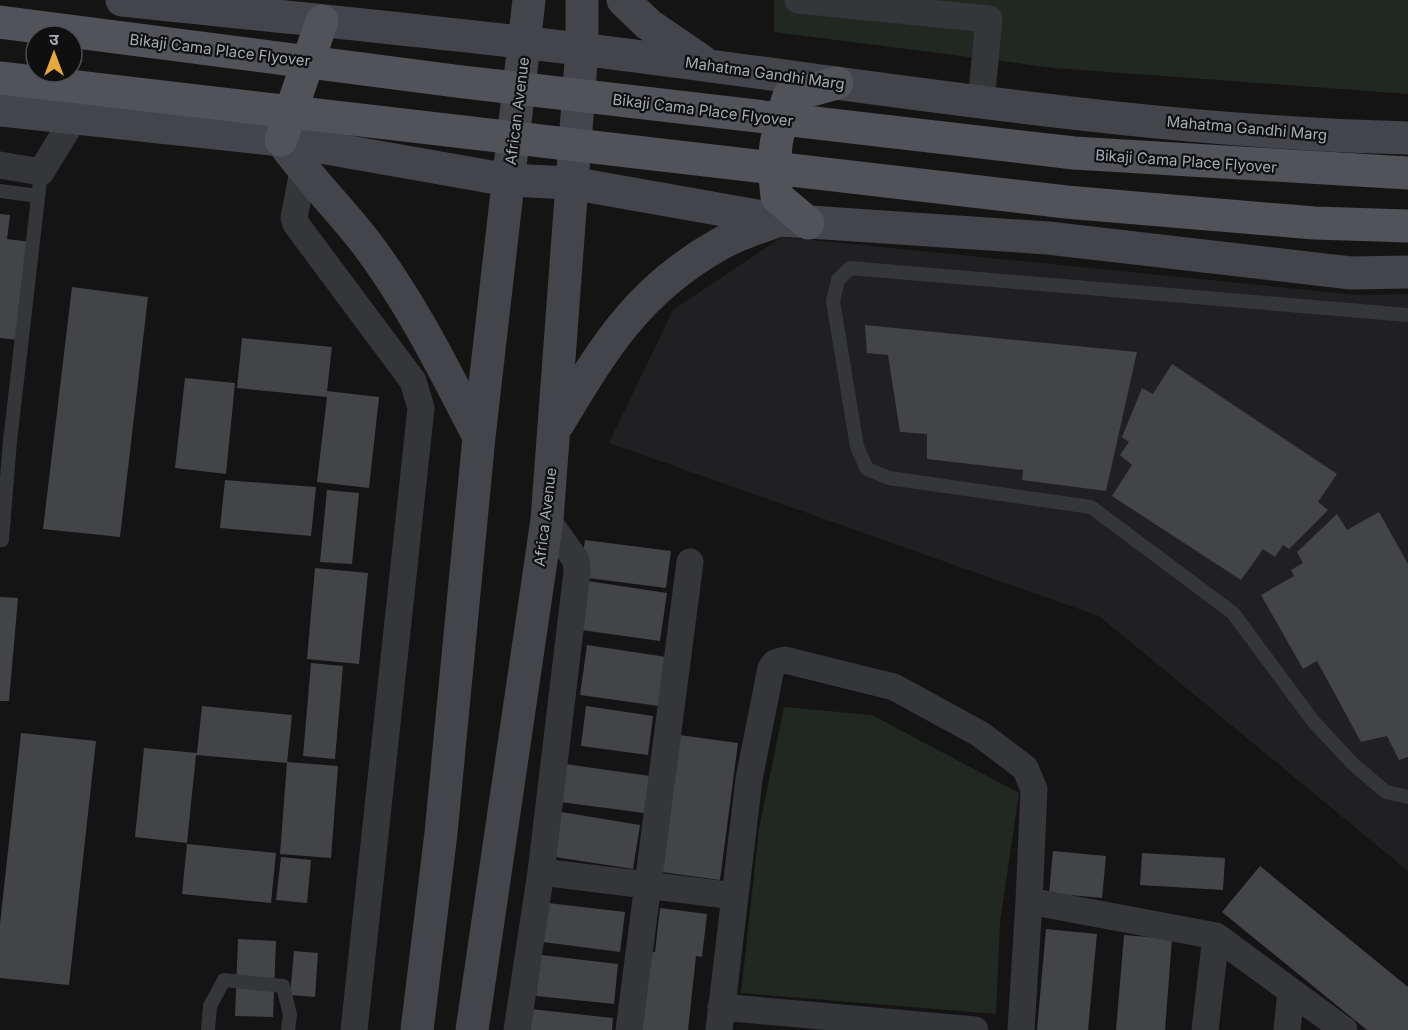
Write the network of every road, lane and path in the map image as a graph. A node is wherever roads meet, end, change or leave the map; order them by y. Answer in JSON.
{"nodes":[{"id":1,"x":122,"y":0,"type":"edge"},
{"id":2,"x":360,"y":0,"type":"edge"},
{"id":3,"x":529,"y":0,"type":"edge"},
{"id":4,"x":582,"y":0,"type":"edge"},
{"id":5,"x":623,"y":0,"type":"edge"},
{"id":6,"x":798,"y":0,"type":"edge"},
{"id":7,"x":322,"y":21,"type":"junction"},
{"id":8,"x":0,"y":22,"type":"edge"},
{"id":9,"x":525,"y":43,"type":"junction"},
{"id":10,"x":582,"y":49,"type":"junction"},
{"id":11,"x":708,"y":65,"type":"junction"},
{"id":12,"x":0,"y":78,"type":"edge"},
{"id":13,"x":837,"y":83,"type":"junction"},
{"id":14,"x":981,"y":102,"type":"junction"},
{"id":15,"x":0,"y":110,"type":"edge"},
{"id":16,"x":74,"y":118,"type":"junction"},
{"id":17,"x":1408,"y":138,"type":"edge"},
{"id":18,"x":281,"y":140,"type":"junction"},
{"id":19,"x":0,"y":165,"type":"edge"},
{"id":20,"x":303,"y":171,"type":"junction"},
{"id":21,"x":1408,"y":173,"type":"edge"},
{"id":22,"x":508,"y":180,"type":"junction"},
{"id":23,"x":571,"y":183,"type":"junction"},
{"id":24,"x":39,"y":184,"type":"junction"},
{"id":25,"x":0,"y":192,"type":"edge"},
{"id":26,"x":794,"y":221,"type":"junction"},
{"id":27,"x":1408,"y":226,"type":"edge"},
{"id":28,"x":1408,"y":272,"type":"edge"},
{"id":29,"x":1408,"y":315,"type":"edge"},
{"id":30,"x":555,"y":430,"type":"junction"},
{"id":31,"x":6,"y":433,"type":"edge"},
{"id":32,"x":478,"y":437,"type":"junction"},
{"id":33,"x":547,"y":520,"type":"junction"},
{"id":34,"x":0,"y":540,"type":"edge"},
{"id":35,"x":690,"y":562,"type":"dead end"},
{"id":36,"x":1408,"y":797,"type":"edge"},
{"id":37,"x":541,"y":872,"type":"junction"},
{"id":38,"x":648,"y":886,"type":"junction"},
{"id":39,"x":735,"y":896,"type":"junction"},
{"id":40,"x":1029,"y":901,"type":"junction"},
{"id":41,"x":1216,"y":936,"type":"junction"},
{"id":42,"x":1291,"y":992,"type":"junction"},
{"id":43,"x":720,"y":1018,"type":"edge"},
{"id":44,"x":208,"y":1030,"type":"edge"},
{"id":45,"x":288,"y":1030,"type":"edge"},
{"id":46,"x":354,"y":1030,"type":"edge"},
{"id":47,"x":417,"y":1030,"type":"edge"},
{"id":48,"x":472,"y":1030,"type":"edge"},
{"id":49,"x":517,"y":1030,"type":"edge"},
{"id":50,"x":629,"y":1030,"type":"edge"},
{"id":51,"x":975,"y":1030,"type":"edge"},
{"id":52,"x":1021,"y":1030,"type":"edge"},
{"id":53,"x":1205,"y":1030,"type":"edge"},
{"id":54,"x":1287,"y":1030,"type":"edge"},
{"id":55,"x":1344,"y":1030,"type":"edge"}],
"edges":[{"from":1,"to":7,"type":"main road","name":"Mahatma Gandhi Marg"},
{"from":2,"to":7,"type":"main road"},
{"from":3,"to":9,"type":"main road"},
{"from":4,"to":10,"type":"main road","name":"Africa Avenue"},
{"from":5,"to":11,"type":"main road"},
{"from":6,"to":14,"type":"street"},
{"from":7,"to":9,"type":"main road","name":"Mahatma Gandhi Marg"},
{"from":7,"to":18,"type":"main road"},
{"from":8,"to":21,"type":"main road","name":"Bikaji Cama Place Flyover","bridge":true},
{"from":9,"to":10,"type":"main road","name":"Mahatma Gandhi Marg"},
{"from":9,"to":22,"type":"main road","name":"African Avenue"},
{"from":10,"to":11,"type":"main road","name":"Mahatma Gandhi Marg"},
{"from":10,"to":23,"type":"main road","name":"Africa Avenue"},
{"from":11,"to":13,"type":"main road","name":"Mahatma Gandhi Marg"},
{"from":12,"to":27,"type":"main road","bridge":true},
{"from":13,"to":14,"type":"main road","name":"Mahatma Gandhi Marg"},
{"from":13,"to":26,"type":"main road"},
{"from":14,"to":17,"type":"main road","name":"Mahatma Gandhi Marg"},
{"from":15,"to":16,"type":"main road"},
{"from":16,"to":18,"type":"main road"},
{"from":16,"to":24,"type":"street"},
{"from":18,"to":20,"type":"main road"},
{"from":18,"to":22,"type":"main road"},
{"from":19,"to":24,"type":"street"},
{"from":20,"to":32,"type":"main road"},
{"from":20,"to":46,"type":"street"},
{"from":22,"to":23,"type":"main road"},
{"from":22,"to":32,"type":"main road"},
{"from":23,"to":26,"type":"main road"},
{"from":23,"to":30,"type":"main road","name":"Africa Avenue"},
{"from":24,"to":25,"type":"lane"},
{"from":24,"to":31,"type":"lane"},
{"from":26,"to":28,"type":"main road"},
{"from":26,"to":30,"type":"main road"},
{"from":29,"to":36,"type":"lane"},
{"from":30,"to":33,"type":"main road","name":"Africa Avenue"},
{"from":31,"to":34,"type":"lane"},
{"from":32,"to":47,"type":"main road"},
{"from":33,"to":37,"type":"street"},
{"from":33,"to":48,"type":"main road","name":"Africa Avenue"},
{"from":35,"to":38,"type":"street"},
{"from":37,"to":38,"type":"street"},
{"from":37,"to":49,"type":"street"},
{"from":38,"to":39,"type":"street"},
{"from":38,"to":50,"type":"street"},
{"from":39,"to":40,"type":"street"},
{"from":39,"to":43,"type":"street"},
{"from":40,"to":41,"type":"street"},
{"from":40,"to":52,"type":"street"},
{"from":41,"to":42,"type":"street"},
{"from":41,"to":53,"type":"street"},
{"from":42,"to":54,"type":"street"},
{"from":42,"to":55,"type":"street"},
{"from":43,"to":51,"type":"street"},
{"from":44,"to":45,"type":"lane"}]}
